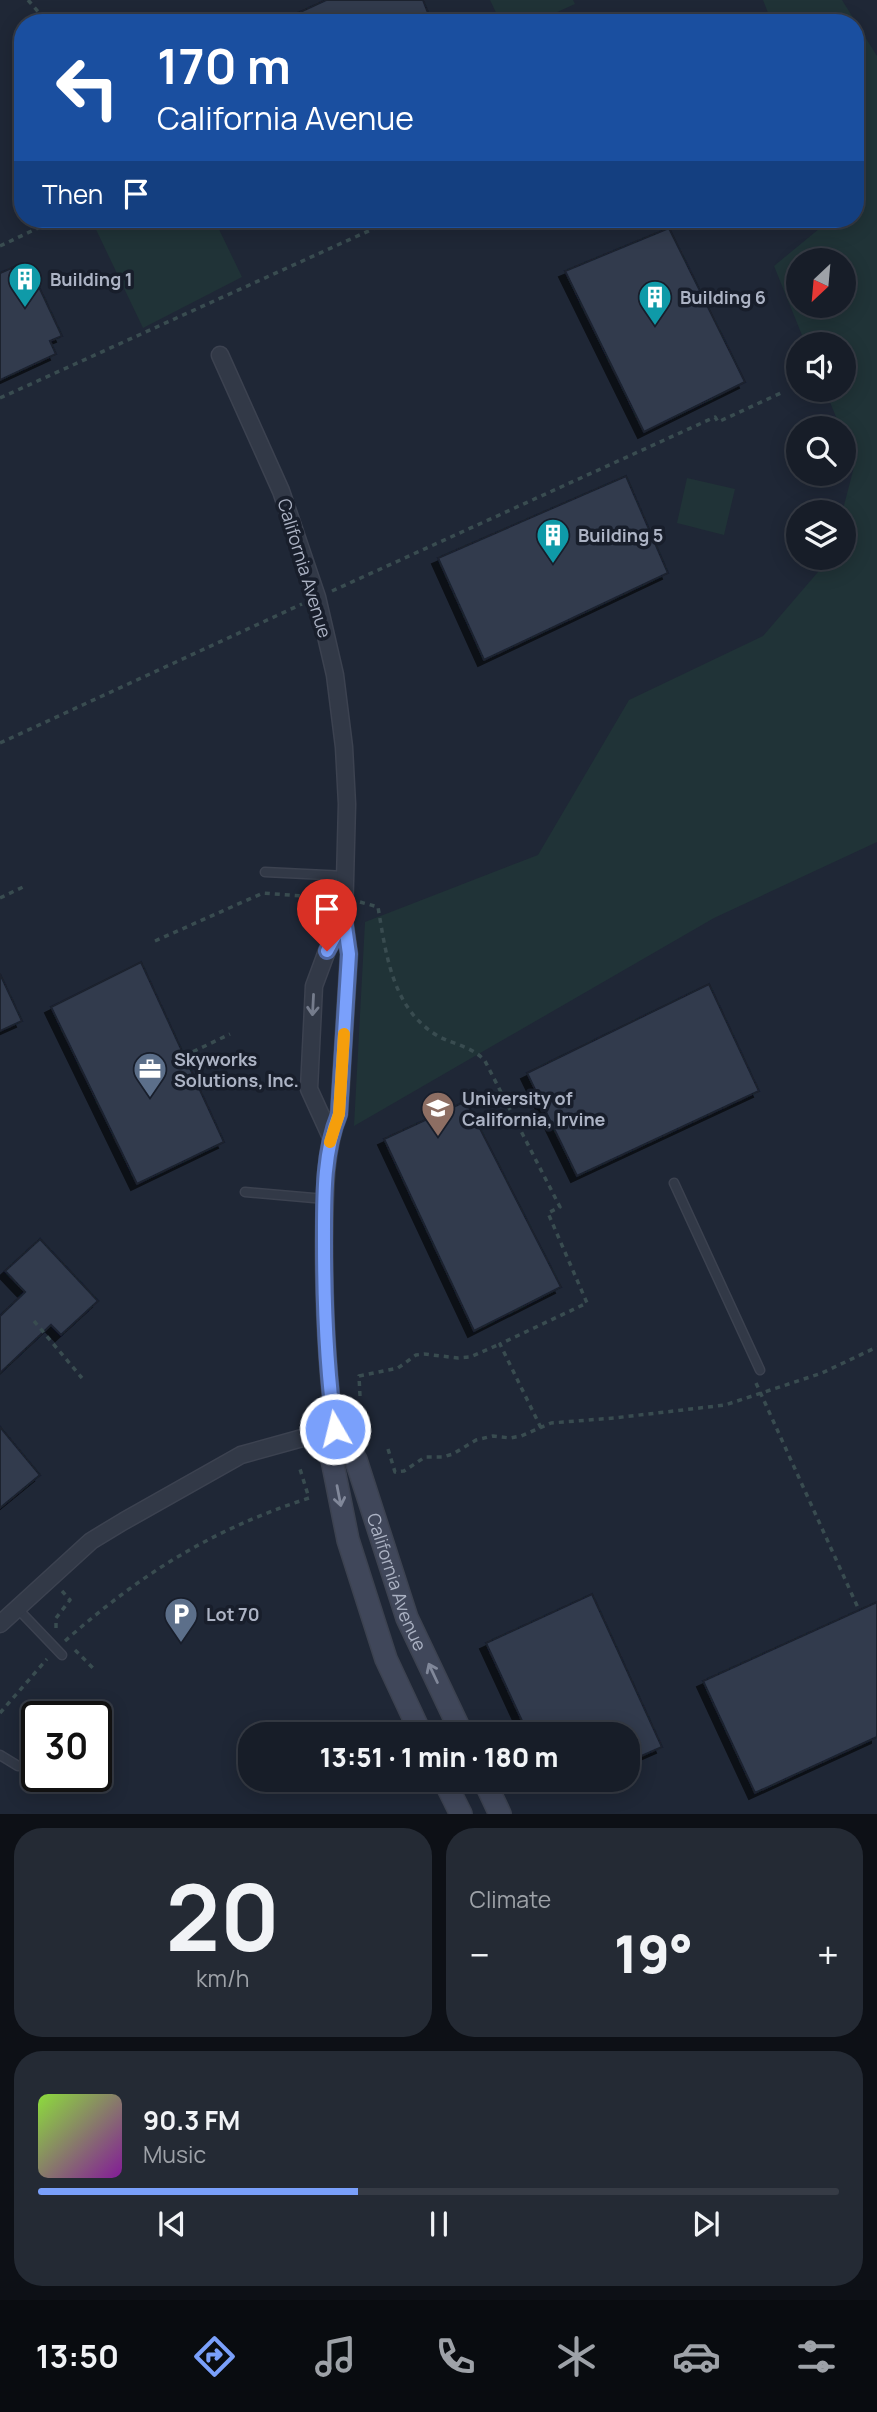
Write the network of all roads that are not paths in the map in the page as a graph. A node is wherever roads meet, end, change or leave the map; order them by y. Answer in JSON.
{"nodes":[{"id":1,"x":220,"y":355,"type":"dead end"},
{"id":2,"x":265,"y":872,"type":"dead end"},
{"id":3,"x":346,"y":876,"type":"junction"},
{"id":4,"x":344,"y":919,"type":"junction"},
{"id":5,"x":331,"y":1135,"type":"junction"},
{"id":6,"x":674,"y":1183,"type":"dead end"},
{"id":7,"x":245,"y":1192,"type":"dead end"},
{"id":8,"x":324,"y":1199,"type":"junction"},
{"id":9,"x":755,"y":1371,"type":"road end"},
{"id":10,"x":335,"y":1429,"type":"junction"},
{"id":11,"x":16,"y":1607,"type":"junction"},
{"id":12,"x":0,"y":1624,"type":"edge"},
{"id":13,"x":60,"y":1653,"type":"road end"},
{"id":14,"x":415,"y":1722,"type":"edge"},
{"id":15,"x":456,"y":1722,"type":"edge"},
{"id":16,"x":0,"y":1755,"type":"edge"},
{"id":17,"x":18,"y":1766,"type":"dead end"},
{"id":18,"x":450,"y":1792,"type":"edge"},
{"id":19,"x":490,"y":1792,"type":"edge"},
{"id":20,"x":461,"y":1814,"type":"edge"},
{"id":21,"x":500,"y":1814,"type":"edge"}],
"edges":[{"from":1,"to":3,"type":"street","name":"California Avenue"},
{"from":2,"to":3,"type":"lane"},
{"from":3,"to":4,"type":"street","name":"California Avenue"},
{"from":4,"to":5,"type":"street","name":"California Avenue"},
{"from":4,"to":5,"type":"street","one_way":true},
{"from":5,"to":8,"type":"street","name":"California Avenue"},
{"from":6,"to":9,"type":"lane"},
{"from":7,"to":8,"type":"lane"},
{"from":8,"to":10,"type":"street","name":"California Avenue"},
{"from":10,"to":11,"type":"street"},
{"from":10,"to":14,"type":"street","name":"California Avenue","one_way":true},
{"from":15,"to":10,"type":"street","name":"California Avenue","one_way":true},
{"from":11,"to":12,"type":"street"},
{"from":11,"to":13,"type":"lane"},
{"from":16,"to":17,"type":"lane"},
{"from":18,"to":20,"type":"street"},
{"from":19,"to":21,"type":"street"}]}
